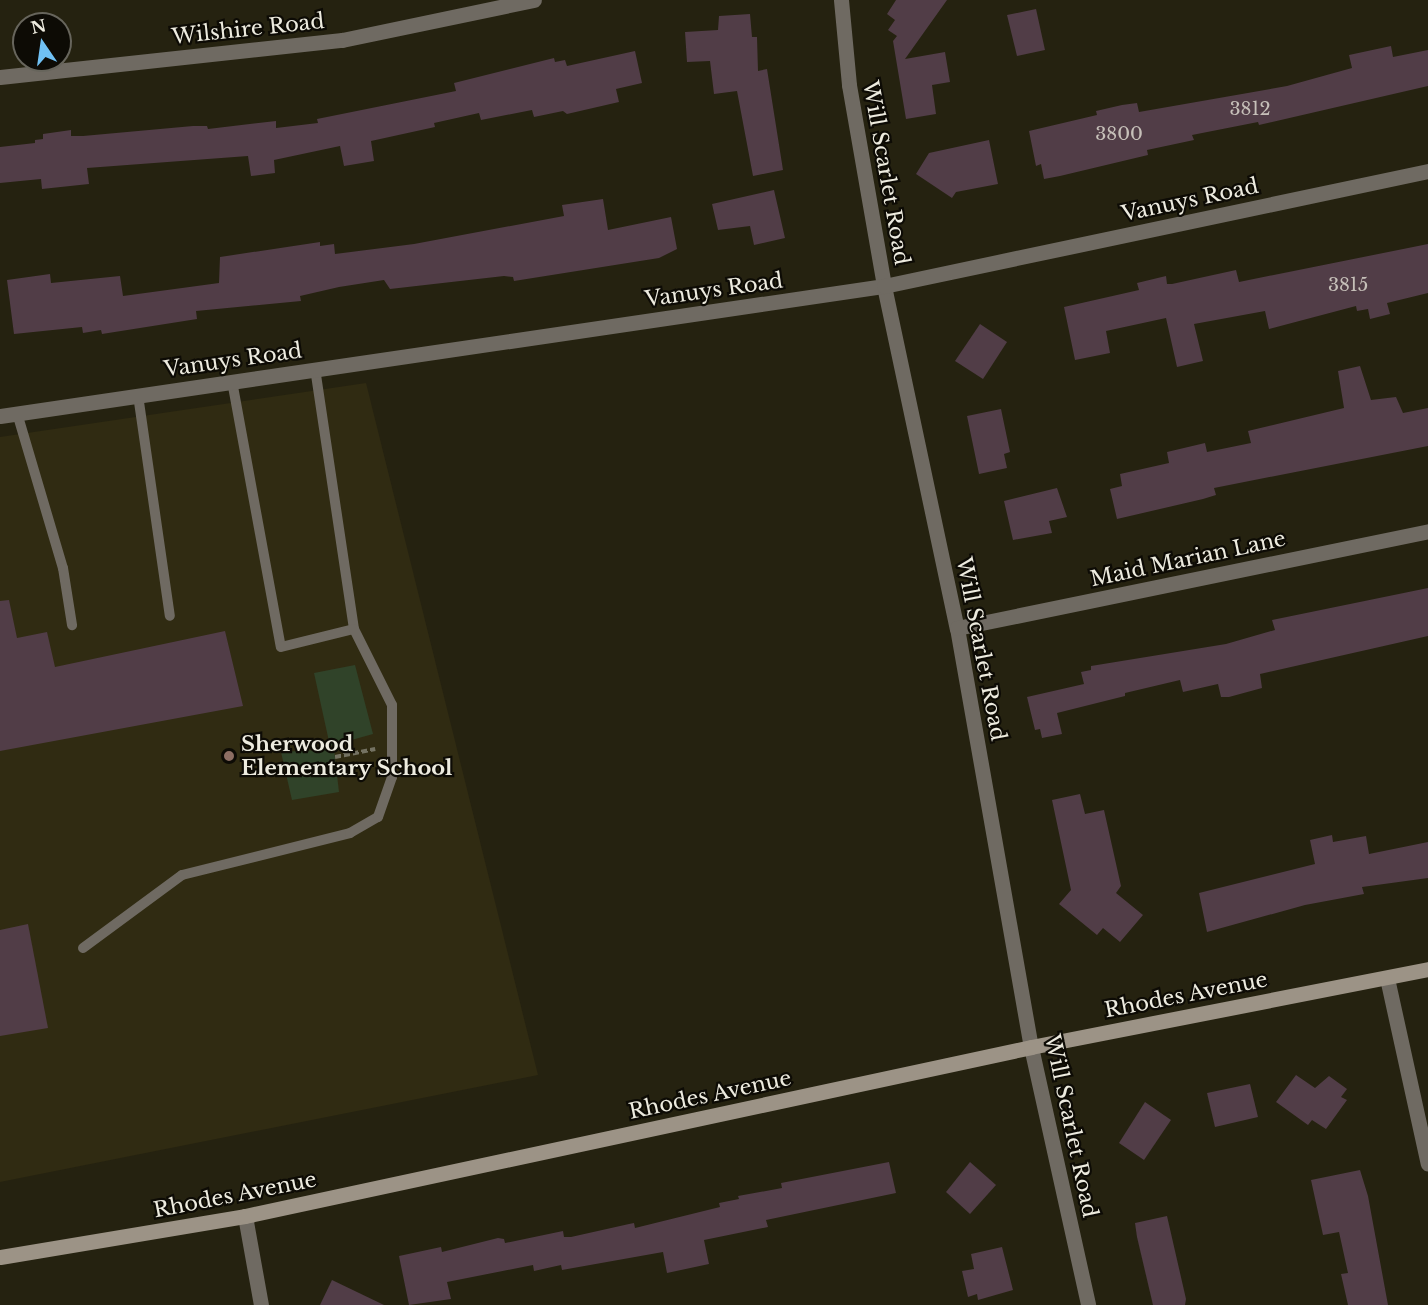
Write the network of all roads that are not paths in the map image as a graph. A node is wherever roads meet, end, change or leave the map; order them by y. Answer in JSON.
{"nodes":[{"id":1,"x":534,"y":0,"type":"edge"},
{"id":2,"x":841,"y":0,"type":"edge"},
{"id":3,"x":510,"y":2,"type":"edge"},
{"id":4,"x":0,"y":77,"type":"edge"},
{"id":5,"x":1428,"y":171,"type":"edge"},
{"id":6,"x":884,"y":286,"type":"junction"},
{"id":7,"x":315,"y":369,"type":"junction"},
{"id":8,"x":232,"y":381,"type":"junction"},
{"id":9,"x":138,"y":395,"type":"junction"},
{"id":10,"x":17,"y":414,"type":"junction"},
{"id":11,"x":0,"y":416,"type":"edge"},
{"id":12,"x":1428,"y":531,"type":"edge"},
{"id":13,"x":170,"y":616,"type":"dead end"},
{"id":14,"x":72,"y":625,"type":"dead end"},
{"id":15,"x":957,"y":628,"type":"junction"},
{"id":16,"x":354,"y":629,"type":"junction"},
{"id":17,"x":83,"y":948,"type":"dead end"},
{"id":18,"x":1428,"y":969,"type":"edge"},
{"id":19,"x":1387,"y":978,"type":"junction"},
{"id":20,"x":1031,"y":1047,"type":"junction"},
{"id":21,"x":1428,"y":1164,"type":"edge"},
{"id":22,"x":246,"y":1216,"type":"junction"},
{"id":23,"x":0,"y":1257,"type":"edge"},
{"id":24,"x":261,"y":1305,"type":"edge"},
{"id":25,"x":1088,"y":1305,"type":"edge"}],
"edges":[{"from":1,"to":3,"type":"street","name":"Wilshire Road"},
{"from":2,"to":6,"type":"street","name":"Will Scarlet Road"},
{"from":3,"to":4,"type":"street","name":"Wilshire Road"},
{"from":5,"to":6,"type":"street","name":"Vanuys Road"},
{"from":6,"to":7,"type":"street","name":"Vanuys Road"},
{"from":6,"to":15,"type":"street","name":"Will Scarlet Road"},
{"from":7,"to":8,"type":"street","name":"Vanuys Road"},
{"from":7,"to":16,"type":"lane"},
{"from":8,"to":9,"type":"street","name":"Vanuys Road"},
{"from":8,"to":16,"type":"lane"},
{"from":9,"to":10,"type":"street","name":"Vanuys Road"},
{"from":9,"to":13,"type":"lane"},
{"from":10,"to":11,"type":"street","name":"Vanuys Road"},
{"from":10,"to":14,"type":"lane"},
{"from":12,"to":15,"type":"street","name":"Maid Marian Lane"},
{"from":15,"to":20,"type":"street","name":"Will Scarlet Road"},
{"from":16,"to":17,"type":"lane"},
{"from":18,"to":19,"type":"main road","name":"Rhodes Avenue"},
{"from":19,"to":20,"type":"main road","name":"Rhodes Avenue"},
{"from":19,"to":21,"type":"street"},
{"from":20,"to":22,"type":"main road","name":"Rhodes Avenue"},
{"from":20,"to":25,"type":"street","name":"Will Scarlet Road"},
{"from":22,"to":23,"type":"main road","name":"Rhodes Avenue"},
{"from":22,"to":24,"type":"street"}]}
